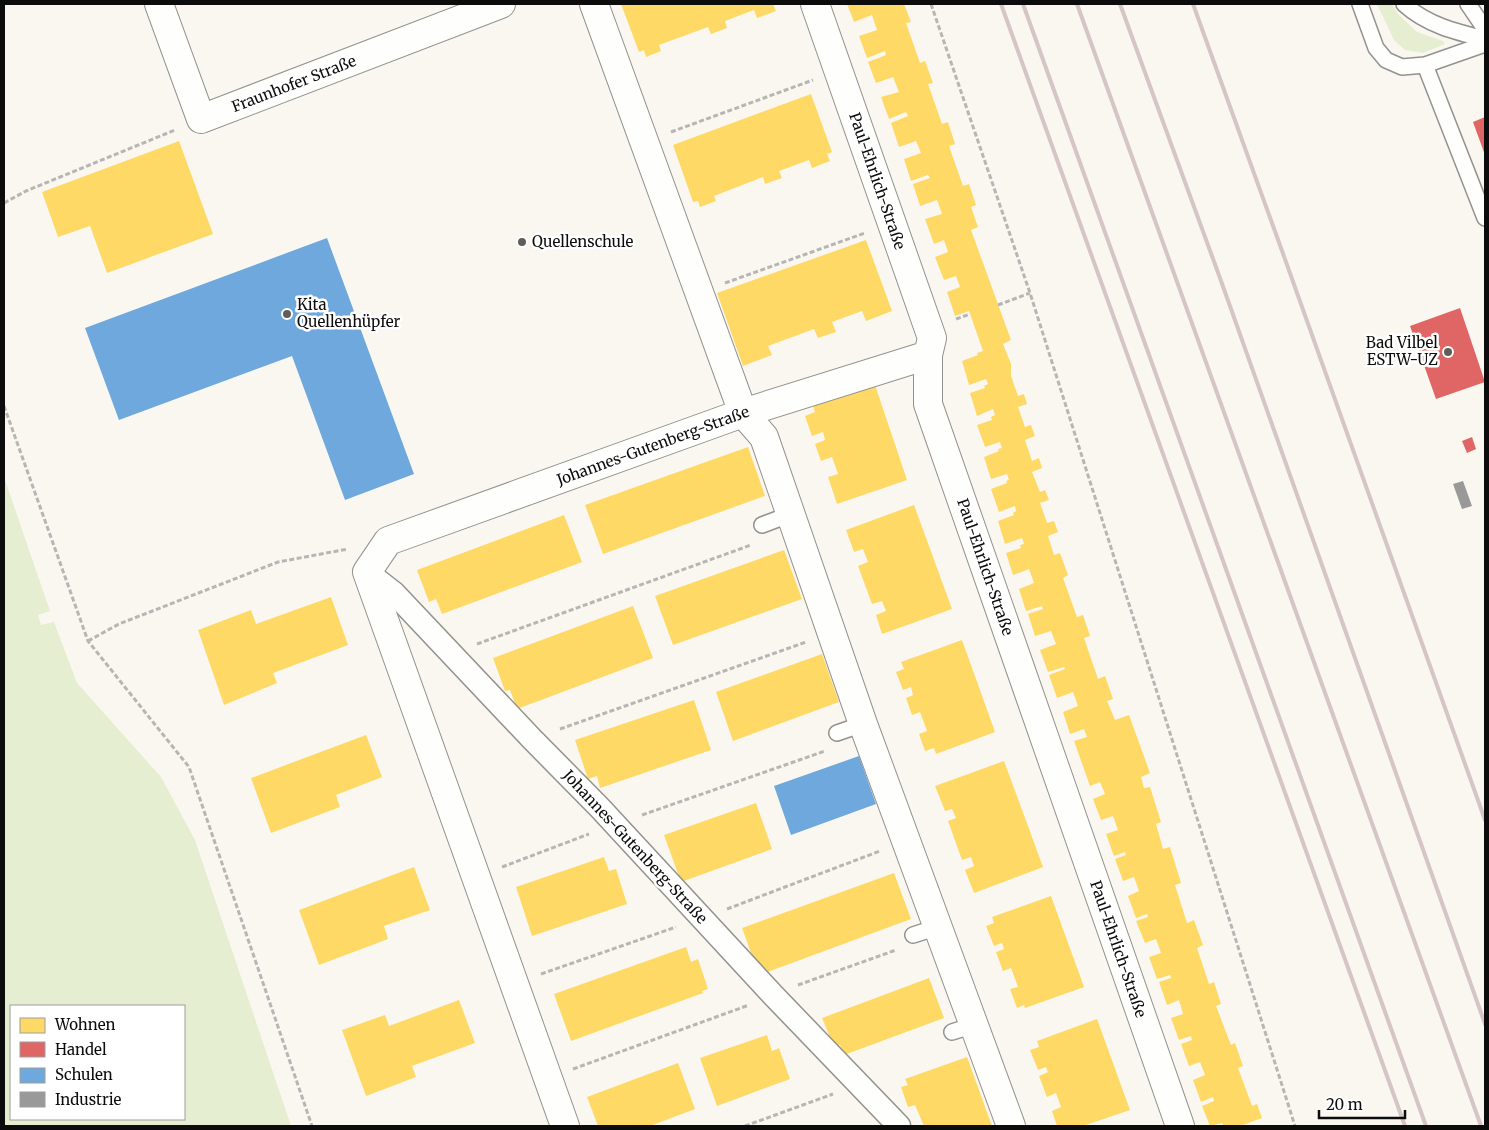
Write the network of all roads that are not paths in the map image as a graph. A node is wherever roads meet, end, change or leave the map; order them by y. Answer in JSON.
{"nodes":[{"id":1,"x":159,"y":4,"type":"edge"},
{"id":2,"x":501,"y":4,"type":"edge"},
{"id":3,"x":594,"y":4,"type":"edge"},
{"id":4,"x":815,"y":4,"type":"edge"},
{"id":5,"x":1360,"y":4,"type":"edge"},
{"id":6,"x":1404,"y":4,"type":"edge"},
{"id":7,"x":1468,"y":4,"type":"edge"},
{"id":8,"x":1485,"y":29,"type":"edge"},
{"id":9,"x":1485,"y":39,"type":"edge"},
{"id":10,"x":1485,"y":44,"type":"edge"},
{"id":11,"x":1426,"y":64,"type":"junction"},
{"id":12,"x":1485,"y":218,"type":"edge"},
{"id":13,"x":928,"y":355,"type":"junction"},
{"id":14,"x":742,"y":413,"type":"junction"},
{"id":15,"x":791,"y":514,"type":"junction"},
{"id":16,"x":762,"y":525,"type":"dead end"},
{"id":17,"x":367,"y":572,"type":"junction"},
{"id":18,"x":863,"y":724,"type":"junction"},
{"id":19,"x":837,"y":734,"type":"dead end"},
{"id":20,"x":565,"y":1126,"type":"edge"},
{"id":21,"x":899,"y":1126,"type":"edge"},
{"id":22,"x":1012,"y":1126,"type":"edge"},
{"id":23,"x":1180,"y":1126,"type":"edge"}],
"edges":[{"from":1,"to":2,"type":"street","name":"Fraunhofer Straße"},
{"from":3,"to":14,"type":"street"},
{"from":4,"to":13,"type":"street","name":"Paul-Ehrlich-Straße"},
{"from":5,"to":11,"type":"lane"},
{"from":6,"to":9,"type":"lane"},
{"from":7,"to":8,"type":"lane"},
{"from":10,"to":11,"type":"lane"},
{"from":11,"to":12,"type":"lane"},
{"from":13,"to":14,"type":"street","name":"Johannes-Gutenberg-Straße"},
{"from":13,"to":23,"type":"street","name":"Paul-Ehrlich-Straße"},
{"from":14,"to":15,"type":"street"},
{"from":14,"to":17,"type":"street","name":"Johannes-Gutenberg-Straße"},
{"from":15,"to":16,"type":"lane"},
{"from":15,"to":18,"type":"street"},
{"from":17,"to":20,"type":"street"},
{"from":17,"to":21,"type":"street","name":"Johannes-Gutenberg-Straße"},
{"from":18,"to":19,"type":"lane"},
{"from":18,"to":22,"type":"street"}]}
